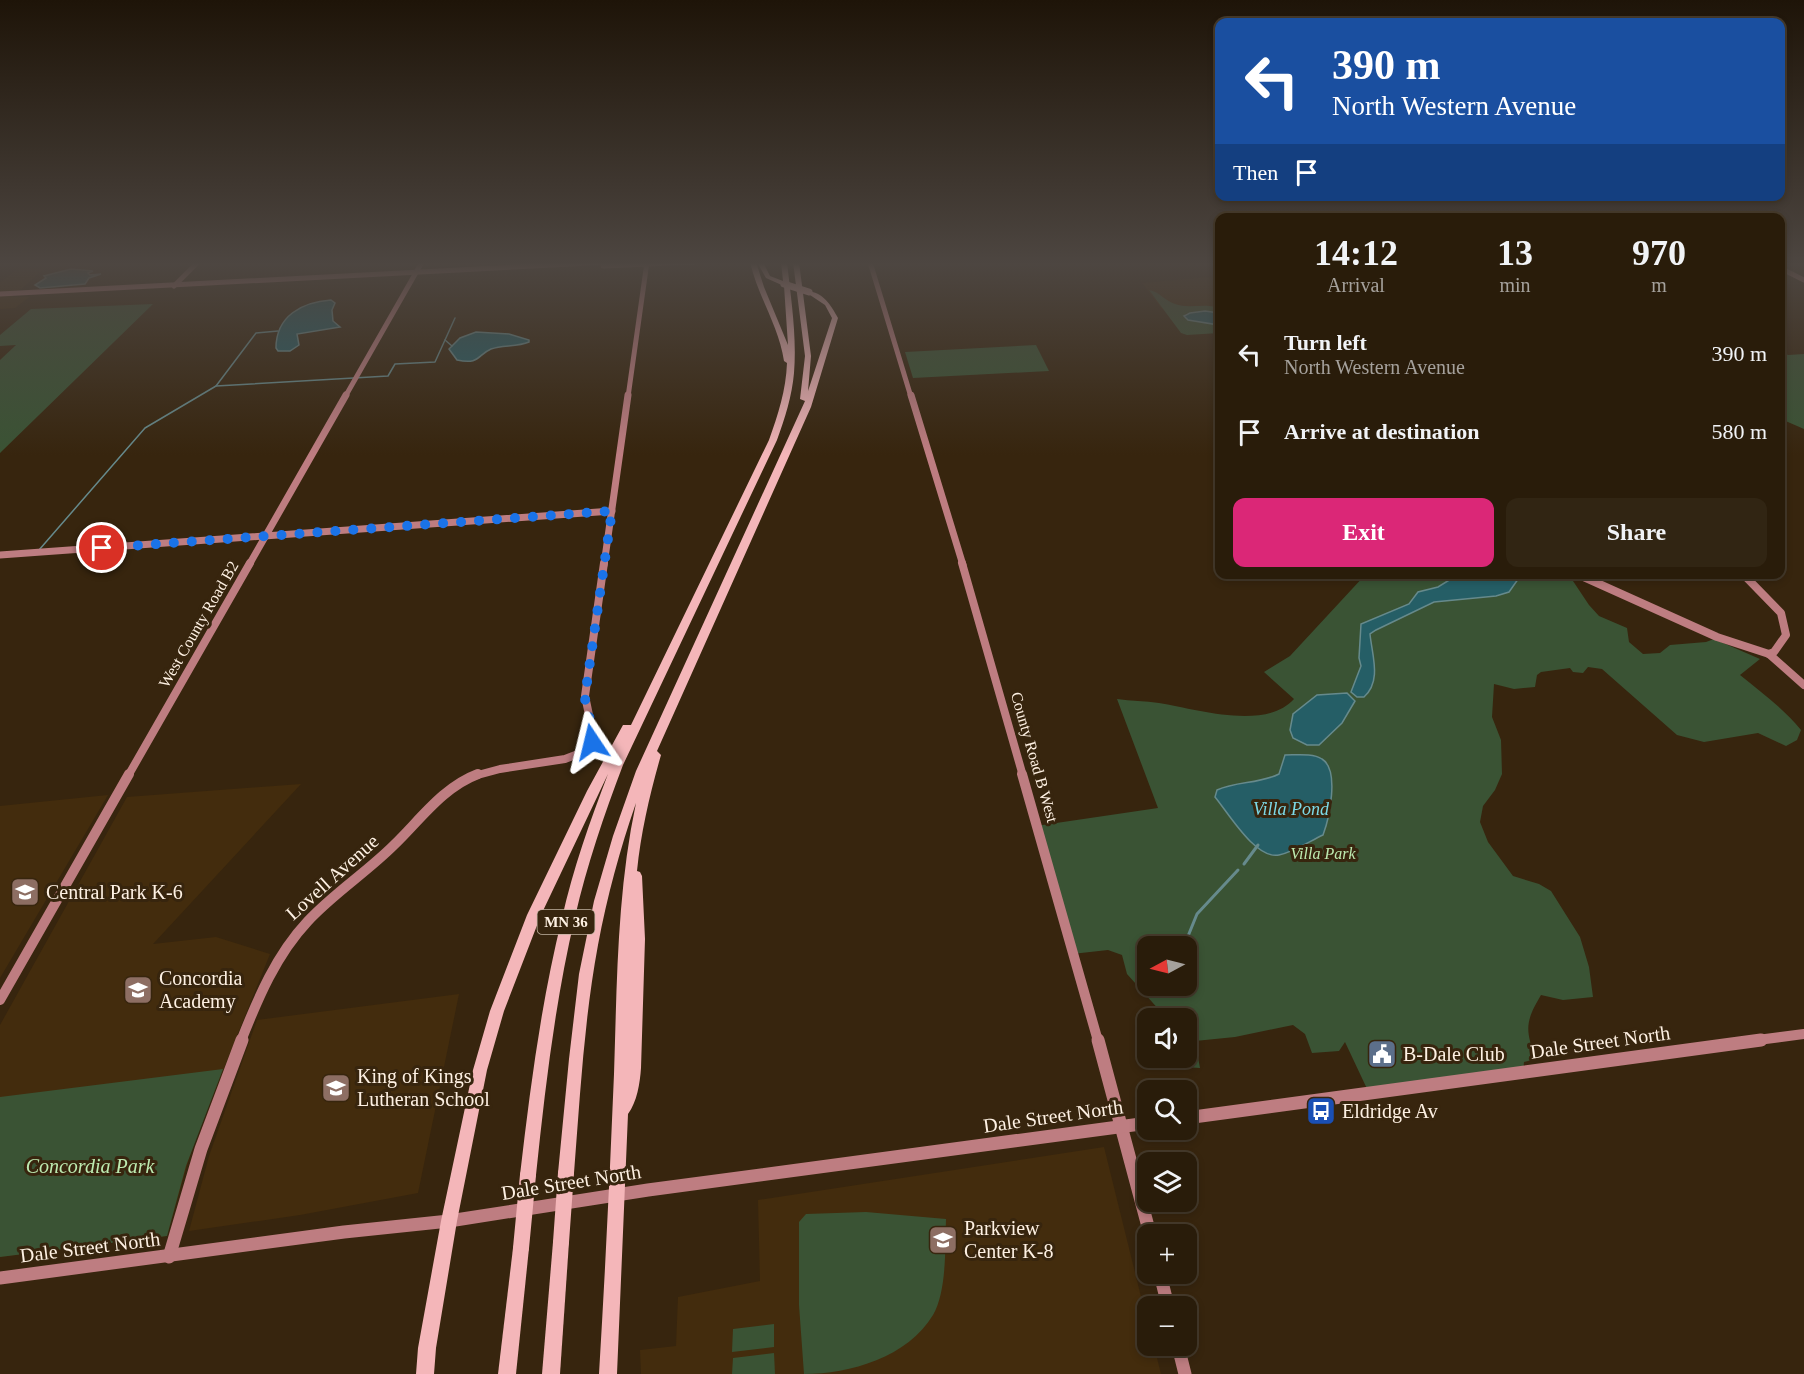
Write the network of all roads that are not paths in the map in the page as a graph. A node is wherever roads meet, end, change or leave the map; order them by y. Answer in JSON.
{"nodes":[{"id":1,"x":385,"y":326,"type":"edge"},
{"id":2,"x":638,"y":326,"type":"edge"},
{"id":3,"x":776,"y":326,"type":"edge"},
{"id":4,"x":790,"y":326,"type":"edge"},
{"id":5,"x":804,"y":326,"type":"edge"},
{"id":6,"x":832,"y":326,"type":"edge"},
{"id":7,"x":889,"y":326,"type":"edge"},
{"id":8,"x":787,"y":401,"type":"junction"},
{"id":9,"x":796,"y":428,"type":"junction"},
{"id":10,"x":612,"y":511,"type":"junction"},
{"id":11,"x":266,"y":536,"type":"junction"},
{"id":12,"x":0,"y":555,"type":"edge"},
{"id":13,"x":1588,"y":579,"type":"edge"},
{"id":14,"x":1748,"y":579,"type":"edge"},
{"id":15,"x":1769,"y":654,"type":"junction"},
{"id":16,"x":656,"y":682,"type":"junction"},
{"id":17,"x":680,"y":684,"type":"junction"},
{"id":18,"x":1804,"y":685,"type":"edge"},
{"id":19,"x":0,"y":1000,"type":"edge"},
{"id":20,"x":1804,"y":1034,"type":"edge"},
{"id":21,"x":1197,"y":1117,"type":"edge"},
{"id":22,"x":1137,"y":1124,"type":"edge"},
{"id":23,"x":1122,"y":1126,"type":"junction"},
{"id":24,"x":618,"y":1196,"type":"junction"},
{"id":25,"x":449,"y":1221,"type":"junction"},
{"id":26,"x":1147,"y":1224,"type":"edge"},
{"id":27,"x":169,"y":1257,"type":"junction"},
{"id":28,"x":0,"y":1278,"type":"edge"},
{"id":29,"x":1180,"y":1356,"type":"edge"},
{"id":30,"x":425,"y":1374,"type":"edge"},
{"id":31,"x":507,"y":1374,"type":"edge"},
{"id":32,"x":551,"y":1374,"type":"edge"},
{"id":33,"x":608,"y":1374,"type":"edge"},
{"id":34,"x":1185,"y":1374,"type":"edge"}],
"edges":[{"from":1,"to":11,"type":"street","name":"West County Road B2"},
{"from":2,"to":10,"type":"street"},
{"from":3,"to":8,"type":"highway"},
{"from":4,"to":8,"type":"highway","number":"MN 36"},
{"from":5,"to":9,"type":"highway","number":"MN 36"},
{"from":6,"to":9,"type":"highway","bridge":true},
{"from":7,"to":23,"type":"street","name":"County Road B West"},
{"from":8,"to":16,"type":"highway","number":"MN 36"},
{"from":9,"to":17,"type":"highway","number":"MN 36"},
{"from":10,"to":11,"type":"street"},
{"from":10,"to":27,"type":"street","name":"Lovell Avenue"},
{"from":11,"to":12,"type":"street"},
{"from":11,"to":19,"type":"street","name":"West County Road B2"},
{"from":13,"to":15,"type":"street"},
{"from":14,"to":15,"type":"street"},
{"from":15,"to":18,"type":"street"},
{"from":16,"to":25,"type":"highway"},
{"from":16,"to":31,"type":"highway","number":"MN 36","bridge":true},
{"from":17,"to":24,"type":"highway"},
{"from":17,"to":32,"type":"highway","number":"MN 36","bridge":true},
{"from":20,"to":21,"type":"street","name":"Dale Street North"},
{"from":22,"to":23,"type":"street","name":"Dale Street North"},
{"from":23,"to":24,"type":"street","name":"Dale Street North"},
{"from":23,"to":26,"type":"street","name":"County Road B West"},
{"from":24,"to":25,"type":"street","name":"Dale Street North"},
{"from":24,"to":33,"type":"highway"},
{"from":25,"to":27,"type":"street","name":"Dale Street North"},
{"from":25,"to":30,"type":"highway"},
{"from":27,"to":28,"type":"street","name":"Dale Street North"},
{"from":29,"to":34,"type":"street"}]}
